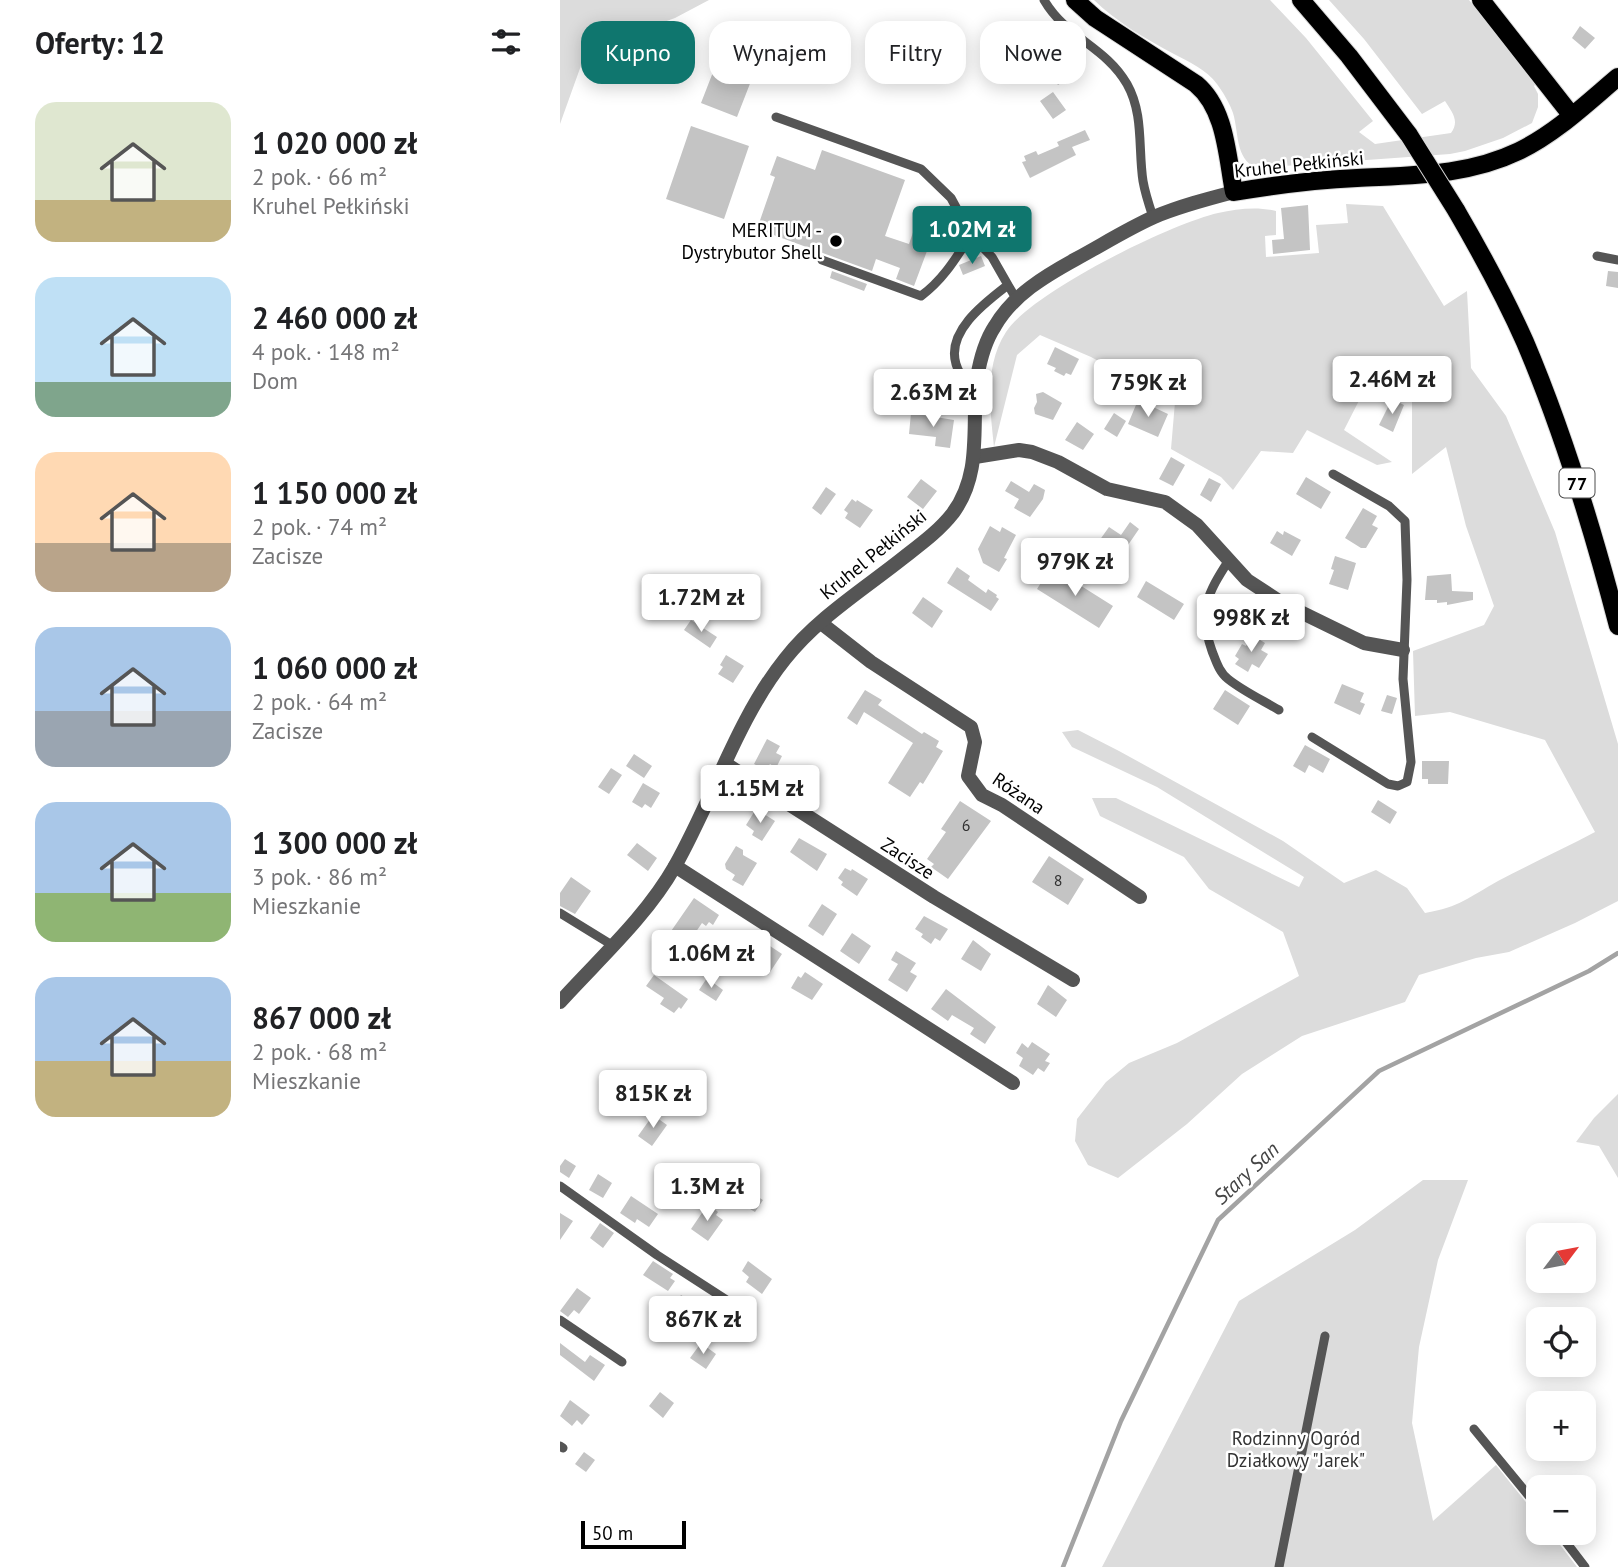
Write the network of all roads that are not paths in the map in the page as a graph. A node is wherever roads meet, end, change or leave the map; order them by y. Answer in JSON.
{"nodes":[{"id":1,"x":1044,"y":0,"type":"edge"},
{"id":2,"x":1075,"y":0,"type":"edge"},
{"id":3,"x":1301,"y":0,"type":"edge"},
{"id":4,"x":1481,"y":0,"type":"edge"},
{"id":5,"x":1618,"y":78,"type":"edge"},
{"id":6,"x":1572,"y":116,"type":"junction"},
{"id":7,"x":776,"y":117,"type":"dead end"},
{"id":8,"x":1234,"y":192,"type":"junction"},
{"id":9,"x":1153,"y":218,"type":"junction"},
{"id":10,"x":971,"y":235,"type":"junction"},
{"id":11,"x":1597,"y":256,"type":"dead end"},
{"id":12,"x":822,"y":260,"type":"dead end"},
{"id":13,"x":1618,"y":260,"type":"edge"},
{"id":14,"x":1008,"y":285,"type":"junction"},
{"id":15,"x":1017,"y":300,"type":"junction"},
{"id":16,"x":976,"y":399,"type":"junction"},
{"id":17,"x":975,"y":457,"type":"junction"},
{"id":18,"x":1333,"y":474,"type":"dead end"},
{"id":19,"x":1229,"y":560,"type":"junction"},
{"id":20,"x":821,"y":623,"type":"junction"},
{"id":21,"x":1618,"y":626,"type":"edge"},
{"id":22,"x":1403,"y":650,"type":"junction"},
{"id":23,"x":1279,"y":710,"type":"dead end"},
{"id":24,"x":1312,"y":737,"type":"dead end"},
{"id":25,"x":726,"y":764,"type":"junction"},
{"id":26,"x":675,"y":866,"type":"junction"},
{"id":27,"x":1140,"y":897,"type":"dead end"},
{"id":28,"x":560,"y":913,"type":"edge"},
{"id":29,"x":612,"y":945,"type":"junction"},
{"id":30,"x":1073,"y":980,"type":"dead end"},
{"id":31,"x":560,"y":1002,"type":"edge"},
{"id":32,"x":1013,"y":1083,"type":"dead end"},
{"id":33,"x":560,"y":1186,"type":"edge"},
{"id":34,"x":739,"y":1308,"type":"dead end"},
{"id":35,"x":560,"y":1320,"type":"edge"},
{"id":36,"x":1325,"y":1336,"type":"dead end"},
{"id":37,"x":622,"y":1362,"type":"dead end"},
{"id":38,"x":1474,"y":1429,"type":"dead end"},
{"id":39,"x":1526,"y":1492,"type":"edge"},
{"id":40,"x":1568,"y":1545,"type":"edge"},
{"id":41,"x":1279,"y":1567,"type":"edge"},
{"id":42,"x":1585,"y":1567,"type":"edge"}],
"edges":[{"from":1,"to":9,"type":"lane"},
{"from":2,"to":8,"type":"main road"},
{"from":3,"to":21,"type":"main road","number":"77","bridge":true},
{"from":4,"to":6,"type":"main road"},
{"from":5,"to":6,"type":"main road","name":"Kruhel Pełkiński"},
{"from":6,"to":8,"type":"main road","name":"Kruhel Pełkiński"},
{"from":7,"to":10,"type":"lane"},
{"from":8,"to":9,"type":"street","name":"Kruhel Pełkiński"},
{"from":9,"to":15,"type":"street","name":"Kruhel Pełkiński"},
{"from":10,"to":12,"type":"lane"},
{"from":10,"to":14,"type":"lane"},
{"from":11,"to":13,"type":"lane"},
{"from":14,"to":15,"type":"lane"},
{"from":14,"to":16,"type":"lane"},
{"from":15,"to":16,"type":"street","name":"Kruhel Pełkiński"},
{"from":16,"to":17,"type":"street","name":"Kruhel Pełkiński"},
{"from":17,"to":19,"type":"street"},
{"from":17,"to":20,"type":"street","name":"Kruhel Pełkiński"},
{"from":18,"to":22,"type":"lane"},
{"from":19,"to":22,"type":"street"},
{"from":19,"to":23,"type":"lane"},
{"from":20,"to":25,"type":"street","name":"Kruhel Pełkiński"},
{"from":20,"to":27,"type":"street","name":"Różana"},
{"from":22,"to":24,"type":"lane"},
{"from":25,"to":26,"type":"street","name":"Kruhel Pełkiński"},
{"from":25,"to":30,"type":"street","name":"Zacisze"},
{"from":26,"to":29,"type":"street","name":"Kruhel Pełkiński"},
{"from":26,"to":32,"type":"street"},
{"from":28,"to":29,"type":"lane"},
{"from":29,"to":31,"type":"street","name":"Kruhel Pełkiński"},
{"from":33,"to":34,"type":"lane"},
{"from":35,"to":37,"type":"lane"},
{"from":36,"to":41,"type":"lane"},
{"from":38,"to":39,"type":"lane"},
{"from":40,"to":42,"type":"lane"}]}
